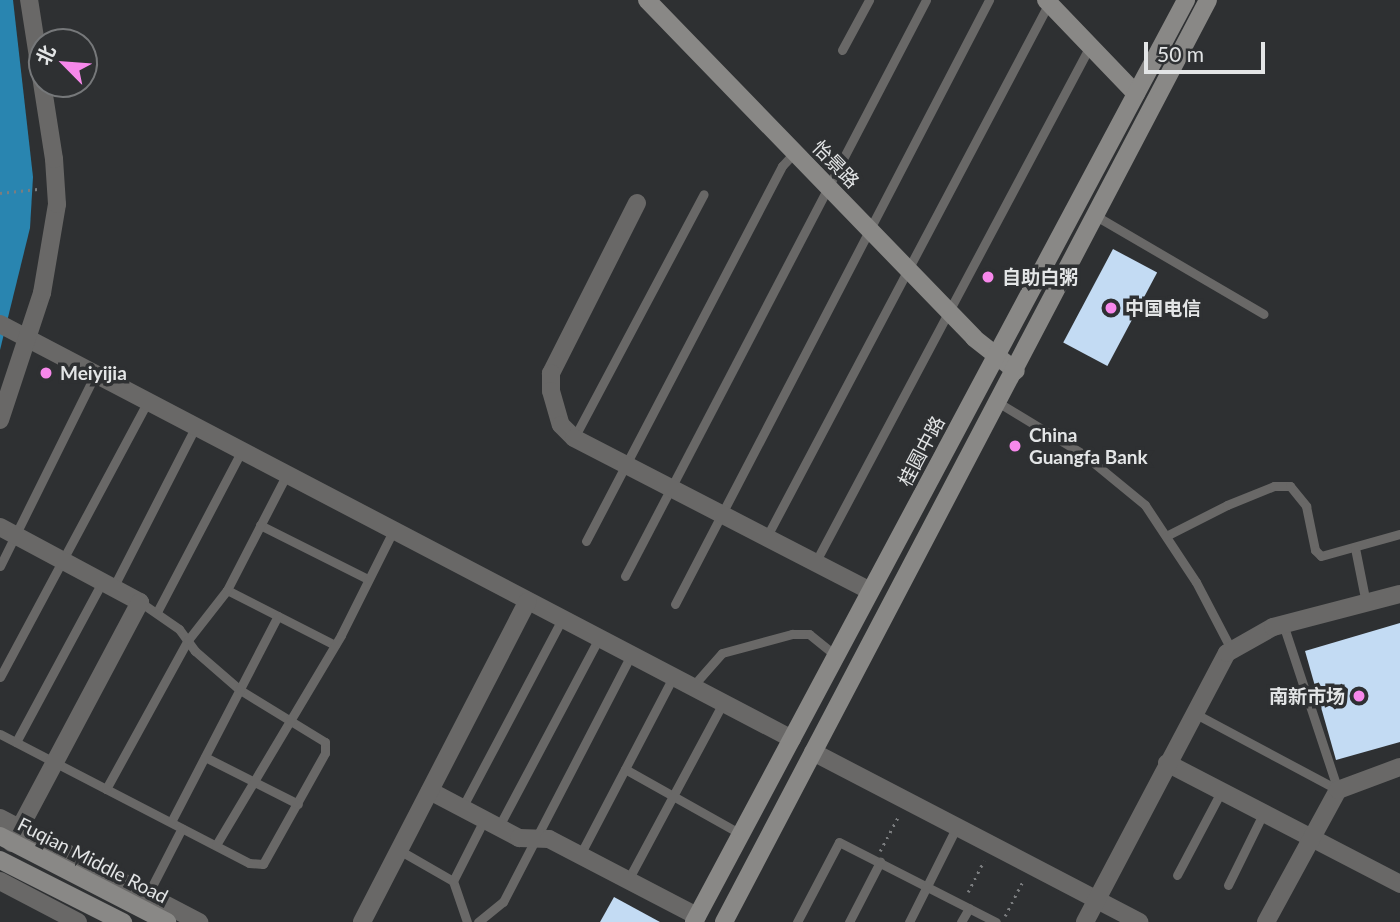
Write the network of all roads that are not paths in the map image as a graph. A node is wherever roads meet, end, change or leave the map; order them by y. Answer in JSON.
{"nodes":[{"id":1,"x":29,"y":0,"type":"edge"},
{"id":2,"x":647,"y":0,"type":"edge"},
{"id":3,"x":869,"y":0,"type":"edge"},
{"id":4,"x":926,"y":0,"type":"edge"},
{"id":5,"x":989,"y":0,"type":"edge"},
{"id":6,"x":1186,"y":0,"type":"edge"},
{"id":7,"x":1208,"y":0,"type":"edge"},
{"id":8,"x":1048,"y":1,"type":"edge"},
{"id":9,"x":1090,"y":46,"type":"junction"},
{"id":10,"x":842,"y":50,"type":"dead end"},
{"id":11,"x":1136,"y":94,"type":"junction"},
{"id":12,"x":795,"y":152,"type":"junction"},
{"id":13,"x":829,"y":186,"type":"junction"},
{"id":14,"x":704,"y":194,"type":"dead end"},
{"id":15,"x":638,"y":203,"type":"dead end"},
{"id":16,"x":1096,"y":216,"type":"junction"},
{"id":17,"x":868,"y":229,"type":"junction"},
{"id":18,"x":907,"y":269,"type":"junction"},
{"id":19,"x":947,"y":309,"type":"junction"},
{"id":20,"x":1264,"y":314,"type":"dead end"},
{"id":21,"x":14,"y":330,"type":"edge"},
{"id":22,"x":995,"y":356,"type":"junction"},
{"id":23,"x":1016,"y":371,"type":"junction"},
{"id":24,"x":96,"y":373,"type":"junction"},
{"id":25,"x":148,"y":401,"type":"junction"},
{"id":26,"x":999,"y":403,"type":"junction"},
{"id":27,"x":0,"y":420,"type":"edge"},
{"id":28,"x":196,"y":426,"type":"junction"},
{"id":29,"x":574,"y":438,"type":"junction"},
{"id":30,"x":242,"y":450,"type":"junction"},
{"id":31,"x":623,"y":464,"type":"junction"},
{"id":32,"x":287,"y":474,"type":"junction"},
{"id":33,"x":671,"y":488,"type":"junction"},
{"id":34,"x":719,"y":514,"type":"junction"},
{"id":35,"x":260,"y":525,"type":"junction"},
{"id":36,"x":8,"y":531,"type":"edge"},
{"id":37,"x":393,"y":531,"type":"junction"},
{"id":38,"x":1400,"y":534,"type":"edge"},
{"id":39,"x":1166,"y":536,"type":"junction"},
{"id":40,"x":766,"y":538,"type":"junction"},
{"id":41,"x":586,"y":541,"type":"dead end"},
{"id":42,"x":1355,"y":548,"type":"junction"},
{"id":43,"x":62,"y":560,"type":"junction"},
{"id":44,"x":815,"y":563,"type":"junction"},
{"id":45,"x":0,"y":566,"type":"edge"},
{"id":46,"x":625,"y":576,"type":"dead end"},
{"id":47,"x":368,"y":579,"type":"junction"},
{"id":48,"x":107,"y":585,"type":"junction"},
{"id":49,"x":227,"y":590,"type":"junction"},
{"id":50,"x":870,"y":592,"type":"junction"},
{"id":51,"x":1400,"y":594,"type":"edge"},
{"id":52,"x":527,"y":601,"type":"junction"},
{"id":53,"x":140,"y":602,"type":"junction"},
{"id":54,"x":1366,"y":603,"type":"junction"},
{"id":55,"x":675,"y":604,"type":"dead end"},
{"id":56,"x":157,"y":611,"type":"junction"},
{"id":57,"x":278,"y":616,"type":"junction"},
{"id":58,"x":562,"y":619,"type":"junction"},
{"id":59,"x":1283,"y":624,"type":"junction"},
{"id":60,"x":599,"y":638,"type":"junction"},
{"id":61,"x":188,"y":640,"type":"junction"},
{"id":62,"x":335,"y":645,"type":"junction"},
{"id":63,"x":1231,"y":649,"type":"junction"},
{"id":64,"x":631,"y":655,"type":"junction"},
{"id":65,"x":836,"y":656,"type":"junction"},
{"id":66,"x":0,"y":677,"type":"edge"},
{"id":67,"x":673,"y":677,"type":"junction"},
{"id":68,"x":692,"y":687,"type":"junction"},
{"id":69,"x":240,"y":690,"type":"junction"},
{"id":70,"x":723,"y":703,"type":"junction"},
{"id":71,"x":1194,"y":713,"type":"junction"},
{"id":72,"x":289,"y":720,"type":"junction"},
{"id":73,"x":0,"y":734,"type":"edge"},
{"id":74,"x":792,"y":739,"type":"junction"},
{"id":75,"x":16,"y":742,"type":"junction"},
{"id":76,"x":813,"y":752,"type":"junction"},
{"id":77,"x":205,"y":757,"type":"junction"},
{"id":78,"x":54,"y":762,"type":"junction"},
{"id":79,"x":1167,"y":763,"type":"junction"},
{"id":80,"x":1400,"y":767,"type":"edge"},
{"id":81,"x":625,"y":769,"type":"junction"},
{"id":82,"x":252,"y":781,"type":"junction"},
{"id":83,"x":106,"y":789,"type":"junction"},
{"id":84,"x":1338,"y":790,"type":"junction"},
{"id":85,"x":430,"y":791,"type":"junction"},
{"id":86,"x":1221,"y":792,"type":"junction"},
{"id":87,"x":673,"y":796,"type":"junction"},
{"id":88,"x":298,"y":804,"type":"junction"},
{"id":89,"x":462,"y":808,"type":"junction"},
{"id":90,"x":1263,"y":814,"type":"junction"},
{"id":91,"x":0,"y":818,"type":"edge"},
{"id":92,"x":170,"y":822,"type":"junction"},
{"id":93,"x":491,"y":824,"type":"junction"},
{"id":94,"x":182,"y":828,"type":"junction"},
{"id":95,"x":957,"y":828,"type":"junction"},
{"id":96,"x":741,"y":834,"type":"junction"},
{"id":97,"x":10,"y":836,"type":"edge"},
{"id":98,"x":1309,"y":837,"type":"junction"},
{"id":99,"x":537,"y":838,"type":"junction"},
{"id":100,"x":216,"y":845,"type":"junction"},
{"id":101,"x":399,"y":850,"type":"junction"},
{"id":102,"x":580,"y":855,"type":"junction"},
{"id":103,"x":0,"y":860,"type":"edge"},
{"id":104,"x":878,"y":861,"type":"junction"},
{"id":105,"x":1177,"y":875,"type":"dead end"},
{"id":106,"x":628,"y":880,"type":"junction"},
{"id":107,"x":0,"y":881,"type":"edge"},
{"id":108,"x":453,"y":881,"type":"junction"},
{"id":109,"x":93,"y":884,"type":"junction"},
{"id":110,"x":1400,"y":884,"type":"edge"},
{"id":111,"x":1228,"y":885,"type":"dead end"},
{"id":112,"x":927,"y":886,"type":"junction"},
{"id":113,"x":1097,"y":899,"type":"junction"},
{"id":114,"x":83,"y":904,"type":"junction"},
{"id":115,"x":965,"y":906,"type":"junction"},
{"id":116,"x":140,"y":908,"type":"edge"},
{"id":117,"x":696,"y":919,"type":"edge"},
{"id":118,"x":75,"y":921,"type":"edge"},
{"id":119,"x":122,"y":922,"type":"edge"},
{"id":120,"x":167,"y":922,"type":"edge"},
{"id":121,"x":199,"y":922,"type":"edge"},
{"id":122,"x":362,"y":922,"type":"edge"},
{"id":123,"x":467,"y":922,"type":"edge"},
{"id":124,"x":478,"y":922,"type":"edge"},
{"id":125,"x":724,"y":922,"type":"edge"},
{"id":126,"x":797,"y":922,"type":"edge"},
{"id":127,"x":849,"y":922,"type":"edge"},
{"id":128,"x":909,"y":922,"type":"edge"},
{"id":129,"x":961,"y":922,"type":"edge"},
{"id":130,"x":996,"y":922,"type":"edge"},
{"id":131,"x":1085,"y":922,"type":"edge"},
{"id":132,"x":1139,"y":922,"type":"edge"},
{"id":133,"x":1266,"y":922,"type":"edge"}],
"edges":[{"from":1,"to":21,"type":"street"},
{"from":2,"to":12,"type":"main road","name":"怡景路"},
{"from":3,"to":10,"type":"lane"},
{"from":4,"to":13,"type":"lane"},
{"from":5,"to":17,"type":"lane"},
{"from":6,"to":11,"type":"main road","name":"桂圆中路"},
{"from":7,"to":16,"type":"main road"},
{"from":8,"to":9,"type":"main road"},
{"from":8,"to":18,"type":"lane"},
{"from":9,"to":11,"type":"main road"},
{"from":9,"to":19,"type":"lane"},
{"from":11,"to":22,"type":"main road","name":"桂圆中路"},
{"from":12,"to":13,"type":"main road","name":"怡景路"},
{"from":12,"to":31,"type":"lane"},
{"from":13,"to":17,"type":"main road","name":"怡景路"},
{"from":13,"to":33,"type":"lane"},
{"from":14,"to":29,"type":"lane"},
{"from":15,"to":29,"type":"street"},
{"from":16,"to":20,"type":"lane"},
{"from":16,"to":23,"type":"main road"},
{"from":17,"to":18,"type":"main road","name":"怡景路"},
{"from":17,"to":34,"type":"lane"},
{"from":18,"to":19,"type":"main road","name":"怡景路"},
{"from":18,"to":40,"type":"lane"},
{"from":19,"to":22,"type":"main road","name":"怡景路"},
{"from":19,"to":44,"type":"lane"},
{"from":21,"to":24,"type":"street"},
{"from":21,"to":27,"type":"street"},
{"from":22,"to":23,"type":"main road","name":"怡景路"},
{"from":22,"to":50,"type":"main road","name":"桂圆中路"},
{"from":23,"to":26,"type":"main road"},
{"from":24,"to":25,"type":"street"},
{"from":24,"to":36,"type":"lane"},
{"from":25,"to":28,"type":"street"},
{"from":25,"to":43,"type":"lane"},
{"from":26,"to":39,"type":"lane"},
{"from":26,"to":76,"type":"main road"},
{"from":28,"to":30,"type":"street"},
{"from":28,"to":48,"type":"lane"},
{"from":29,"to":31,"type":"street"},
{"from":30,"to":32,"type":"street"},
{"from":30,"to":56,"type":"lane"},
{"from":31,"to":33,"type":"street"},
{"from":31,"to":41,"type":"lane"},
{"from":32,"to":35,"type":"lane"},
{"from":32,"to":37,"type":"street"},
{"from":33,"to":34,"type":"street"},
{"from":33,"to":46,"type":"lane"},
{"from":34,"to":40,"type":"street"},
{"from":34,"to":55,"type":"lane"},
{"from":35,"to":47,"type":"lane"},
{"from":35,"to":49,"type":"lane"},
{"from":36,"to":43,"type":"street"},
{"from":36,"to":45,"type":"lane"},
{"from":37,"to":47,"type":"lane"},
{"from":37,"to":52,"type":"street"},
{"from":38,"to":42,"type":"lane"},
{"from":39,"to":42,"type":"lane"},
{"from":39,"to":63,"type":"lane"},
{"from":40,"to":44,"type":"street"},
{"from":42,"to":54,"type":"lane"},
{"from":43,"to":48,"type":"street"},
{"from":43,"to":66,"type":"lane"},
{"from":44,"to":50,"type":"street"},
{"from":47,"to":62,"type":"lane"},
{"from":48,"to":53,"type":"street"},
{"from":48,"to":75,"type":"lane"},
{"from":49,"to":57,"type":"lane"},
{"from":49,"to":61,"type":"lane"},
{"from":50,"to":65,"type":"main road","name":"桂圆中路"},
{"from":51,"to":54,"type":"street"},
{"from":52,"to":58,"type":"street"},
{"from":52,"to":85,"type":"street"},
{"from":53,"to":56,"type":"lane"},
{"from":53,"to":78,"type":"street"},
{"from":54,"to":59,"type":"street"},
{"from":56,"to":61,"type":"lane"},
{"from":57,"to":62,"type":"lane"},
{"from":57,"to":69,"type":"lane"},
{"from":58,"to":60,"type":"street"},
{"from":58,"to":89,"type":"lane"},
{"from":59,"to":63,"type":"street"},
{"from":59,"to":84,"type":"lane"},
{"from":60,"to":64,"type":"street"},
{"from":60,"to":93,"type":"lane"},
{"from":61,"to":69,"type":"lane"},
{"from":61,"to":83,"type":"lane"},
{"from":62,"to":72,"type":"lane"},
{"from":63,"to":71,"type":"street"},
{"from":64,"to":67,"type":"street"},
{"from":64,"to":99,"type":"lane"},
{"from":65,"to":68,"type":"lane"},
{"from":65,"to":74,"type":"main road","name":"桂圆中路"},
{"from":67,"to":68,"type":"street"},
{"from":67,"to":81,"type":"lane"},
{"from":68,"to":70,"type":"street"},
{"from":69,"to":72,"type":"lane"},
{"from":69,"to":77,"type":"lane"},
{"from":70,"to":74,"type":"street"},
{"from":70,"to":87,"type":"lane"},
{"from":71,"to":79,"type":"street"},
{"from":71,"to":84,"type":"lane"},
{"from":72,"to":82,"type":"lane"},
{"from":72,"to":88,"type":"lane"},
{"from":73,"to":75,"type":"lane"},
{"from":74,"to":76,"type":"main road"},
{"from":74,"to":96,"type":"main road","name":"桂圆中路"},
{"from":75,"to":78,"type":"lane"},
{"from":76,"to":95,"type":"street"},
{"from":76,"to":125,"type":"main road"},
{"from":77,"to":82,"type":"lane"},
{"from":77,"to":92,"type":"lane"},
{"from":78,"to":83,"type":"lane"},
{"from":78,"to":97,"type":"street"},
{"from":79,"to":86,"type":"street"},
{"from":79,"to":113,"type":"street"},
{"from":80,"to":84,"type":"street"},
{"from":81,"to":87,"type":"lane"},
{"from":81,"to":102,"type":"lane"},
{"from":82,"to":88,"type":"lane"},
{"from":82,"to":100,"type":"lane"},
{"from":83,"to":92,"type":"lane"},
{"from":84,"to":98,"type":"street"},
{"from":85,"to":89,"type":"street"},
{"from":85,"to":101,"type":"street"},
{"from":86,"to":90,"type":"street"},
{"from":86,"to":105,"type":"lane"},
{"from":87,"to":96,"type":"lane"},
{"from":87,"to":106,"type":"lane"},
{"from":88,"to":100,"type":"lane"},
{"from":89,"to":93,"type":"street"},
{"from":90,"to":98,"type":"street"},
{"from":90,"to":111,"type":"lane"},
{"from":91,"to":97,"type":"street"},
{"from":92,"to":94,"type":"lane"},
{"from":93,"to":99,"type":"street"},
{"from":93,"to":108,"type":"lane"},
{"from":94,"to":100,"type":"lane"},
{"from":94,"to":116,"type":"lane"},
{"from":95,"to":112,"type":"lane"},
{"from":95,"to":113,"type":"street"},
{"from":96,"to":117,"type":"main road","name":"桂圆中路"},
{"from":97,"to":109,"type":"main road","name":"Fuqian Middle Road"},
{"from":97,"to":116,"type":"street"},
{"from":98,"to":110,"type":"street"},
{"from":98,"to":133,"type":"street"},
{"from":99,"to":102,"type":"street"},
{"from":99,"to":124,"type":"lane"},
{"from":101,"to":108,"type":"lane"},
{"from":101,"to":122,"type":"street"},
{"from":102,"to":106,"type":"street"},
{"from":103,"to":114,"type":"main road"},
{"from":104,"to":112,"type":"lane"},
{"from":104,"to":126,"type":"lane"},
{"from":104,"to":127,"type":"lane"},
{"from":106,"to":117,"type":"street"},
{"from":107,"to":118,"type":"street"},
{"from":108,"to":123,"type":"lane"},
{"from":109,"to":114,"type":"lane"},
{"from":109,"to":116,"type":"main road","name":"Fuqian Middle Road"},
{"from":112,"to":115,"type":"lane"},
{"from":112,"to":128,"type":"lane"},
{"from":113,"to":131,"type":"street"},
{"from":113,"to":132,"type":"street"},
{"from":114,"to":118,"type":"lane"},
{"from":114,"to":119,"type":"main road"},
{"from":115,"to":129,"type":"lane"},
{"from":115,"to":130,"type":"lane"},
{"from":116,"to":120,"type":"main road","name":"Fuqian Middle Road"},
{"from":116,"to":121,"type":"street"}]}
